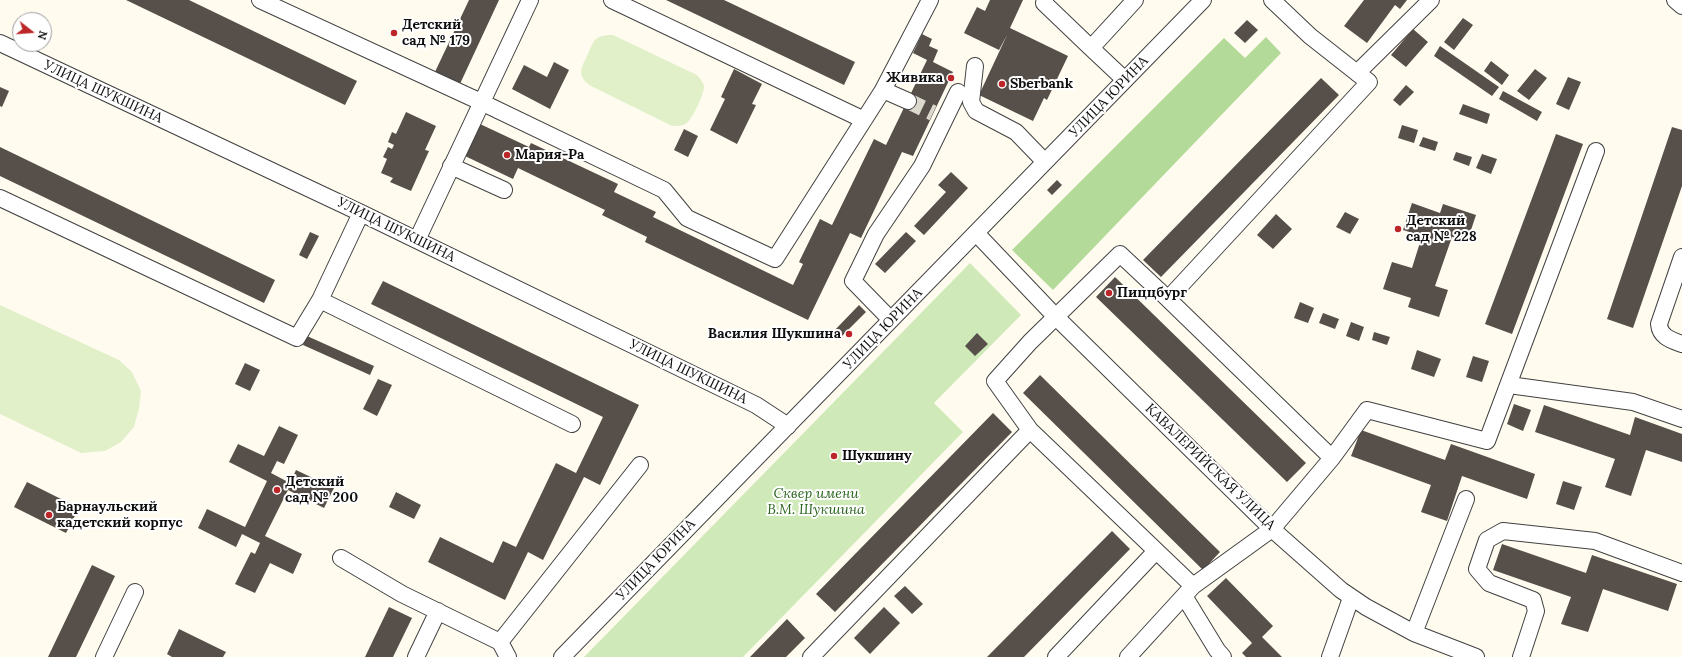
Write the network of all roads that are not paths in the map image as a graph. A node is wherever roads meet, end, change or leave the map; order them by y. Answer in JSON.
{"nodes":[{"id":1,"x":260,"y":0,"type":"edge"},
{"id":2,"x":530,"y":0,"type":"edge"},
{"id":3,"x":612,"y":0,"type":"edge"},
{"id":4,"x":930,"y":0,"type":"edge"},
{"id":5,"x":1045,"y":0,"type":"edge"},
{"id":6,"x":1134,"y":0,"type":"edge"},
{"id":7,"x":1203,"y":0,"type":"edge"},
{"id":8,"x":1272,"y":0,"type":"edge"},
{"id":9,"x":1431,"y":0,"type":"edge"},
{"id":10,"x":1676,"y":0,"type":"edge"},
{"id":11,"x":1682,"y":6,"type":"edge"},
{"id":12,"x":0,"y":43,"type":"edge"},
{"id":13,"x":1091,"y":48,"type":"junction"},
{"id":14,"x":975,"y":66,"type":"dead end"},
{"id":15,"x":1357,"y":73,"type":"junction"},
{"id":16,"x":1125,"y":80,"type":"junction"},
{"id":17,"x":883,"y":90,"type":"junction"},
{"id":18,"x":958,"y":92,"type":"dead end"},
{"id":19,"x":908,"y":101,"type":"tunnel mouth"},
{"id":20,"x":480,"y":102,"type":"junction"},
{"id":21,"x":864,"y":120,"type":"junction"},
{"id":22,"x":1596,"y":151,"type":"dead end"},
{"id":23,"x":1045,"y":162,"type":"junction"},
{"id":24,"x":451,"y":166,"type":"junction"},
{"id":25,"x":504,"y":190,"type":"dead end"},
{"id":26,"x":0,"y":198,"type":"edge"},
{"id":27,"x":362,"y":213,"type":"junction"},
{"id":28,"x":976,"y":233,"type":"junction"},
{"id":29,"x":417,"y":240,"type":"junction"},
{"id":30,"x":1682,"y":257,"type":"edge"},
{"id":31,"x":1168,"y":298,"type":"junction"},
{"id":32,"x":320,"y":300,"type":"junction"},
{"id":33,"x":1056,"y":316,"type":"junction"},
{"id":34,"x":891,"y":320,"type":"junction"},
{"id":35,"x":1682,"y":344,"type":"edge"},
{"id":36,"x":1508,"y":385,"type":"junction"},
{"id":37,"x":1682,"y":419,"type":"edge"},
{"id":38,"x":572,"y":424,"type":"dead end"},
{"id":39,"x":788,"y":426,"type":"junction"},
{"id":40,"x":1030,"y":430,"type":"junction"},
{"id":41,"x":1332,"y":458,"type":"junction"},
{"id":42,"x":640,"y":465,"type":"dead end"},
{"id":43,"x":1466,"y":499,"type":"dead end"},
{"id":44,"x":1272,"y":529,"type":"junction"},
{"id":45,"x":1156,"y":551,"type":"junction"},
{"id":46,"x":341,"y":558,"type":"dead end"},
{"id":47,"x":1682,"y":573,"type":"edge"},
{"id":48,"x":1188,"y":591,"type":"junction"},
{"id":49,"x":135,"y":592,"type":"dead end"},
{"id":50,"x":1351,"y":598,"type":"junction"},
{"id":51,"x":438,"y":611,"type":"junction"},
{"id":52,"x":1414,"y":633,"type":"junction"},
{"id":53,"x":500,"y":642,"type":"junction"},
{"id":54,"x":104,"y":657,"type":"edge"},
{"id":55,"x":416,"y":657,"type":"edge"},
{"id":56,"x":508,"y":657,"type":"edge"},
{"id":57,"x":562,"y":657,"type":"edge"},
{"id":58,"x":811,"y":657,"type":"edge"},
{"id":59,"x":1056,"y":657,"type":"edge"},
{"id":60,"x":1128,"y":657,"type":"edge"},
{"id":61,"x":1224,"y":657,"type":"edge"},
{"id":62,"x":1330,"y":657,"type":"edge"},
{"id":63,"x":1476,"y":657,"type":"edge"},
{"id":64,"x":1521,"y":657,"type":"edge"}],
"edges":[{"from":1,"to":20,"type":"street"},
{"from":2,"to":20,"type":"street"},
{"from":3,"to":21,"type":"street"},
{"from":4,"to":17,"type":"street"},
{"from":5,"to":13,"type":"street"},
{"from":6,"to":13,"type":"street"},
{"from":7,"to":16,"type":"street","name":"УЛИЦА ЮРИНА"},
{"from":8,"to":15,"type":"street"},
{"from":9,"to":15,"type":"street"},
{"from":10,"to":11,"type":"street"},
{"from":12,"to":27,"type":"street","name":"УЛИЦА ШУКШИНА"},
{"from":13,"to":16,"type":"street"},
{"from":14,"to":23,"type":"street"},
{"from":15,"to":31,"type":"street"},
{"from":16,"to":23,"type":"street","name":"УЛИЦА ЮРИНА"},
{"from":17,"to":19,"type":"street"},
{"from":17,"to":21,"type":"street"},
{"from":18,"to":34,"type":"street"},
{"from":20,"to":21,"type":"street"},
{"from":20,"to":24,"type":"street"},
{"from":22,"to":36,"type":"street"},
{"from":23,"to":28,"type":"street","name":"УЛИЦА ЮРИНА"},
{"from":24,"to":25,"type":"street"},
{"from":24,"to":29,"type":"street"},
{"from":26,"to":32,"type":"street"},
{"from":27,"to":29,"type":"street","name":"УЛИЦА ШУКШИНА"},
{"from":27,"to":32,"type":"street"},
{"from":28,"to":33,"type":"street","name":"КАВАЛЕРИЙСКАЯ УЛИЦА"},
{"from":28,"to":34,"type":"street","name":"УЛИЦА ЮРИНА"},
{"from":29,"to":39,"type":"street","name":"УЛИЦА ШУКШИНА"},
{"from":30,"to":35,"type":"street"},
{"from":31,"to":33,"type":"street"},
{"from":31,"to":41,"type":"street"},
{"from":32,"to":38,"type":"street"},
{"from":33,"to":40,"type":"street"},
{"from":33,"to":44,"type":"street","name":"КАВАЛЕРИЙСКАЯ УЛИЦА"},
{"from":34,"to":39,"type":"street","name":"УЛИЦА ЮРИНА"},
{"from":36,"to":37,"type":"street"},
{"from":36,"to":41,"type":"street"},
{"from":39,"to":57,"type":"street","name":"УЛИЦА ЮРИНА"},
{"from":40,"to":45,"type":"street"},
{"from":40,"to":58,"type":"street"},
{"from":41,"to":44,"type":"street"},
{"from":42,"to":53,"type":"street"},
{"from":43,"to":52,"type":"street"},
{"from":44,"to":48,"type":"street"},
{"from":44,"to":50,"type":"street","name":"КАВАЛЕРИЙСКАЯ УЛИЦА"},
{"from":45,"to":48,"type":"street"},
{"from":45,"to":59,"type":"street"},
{"from":46,"to":51,"type":"street"},
{"from":47,"to":64,"type":"street"},
{"from":48,"to":60,"type":"street"},
{"from":48,"to":61,"type":"street"},
{"from":49,"to":54,"type":"street"},
{"from":50,"to":52,"type":"street","name":"КАВАЛЕРИЙСКАЯ УЛИЦА"},
{"from":50,"to":62,"type":"street"},
{"from":51,"to":53,"type":"street"},
{"from":51,"to":55,"type":"street"},
{"from":52,"to":63,"type":"street","name":"КАВАЛЕРИЙСКАЯ УЛИЦА"},
{"from":53,"to":56,"type":"street"}]}
